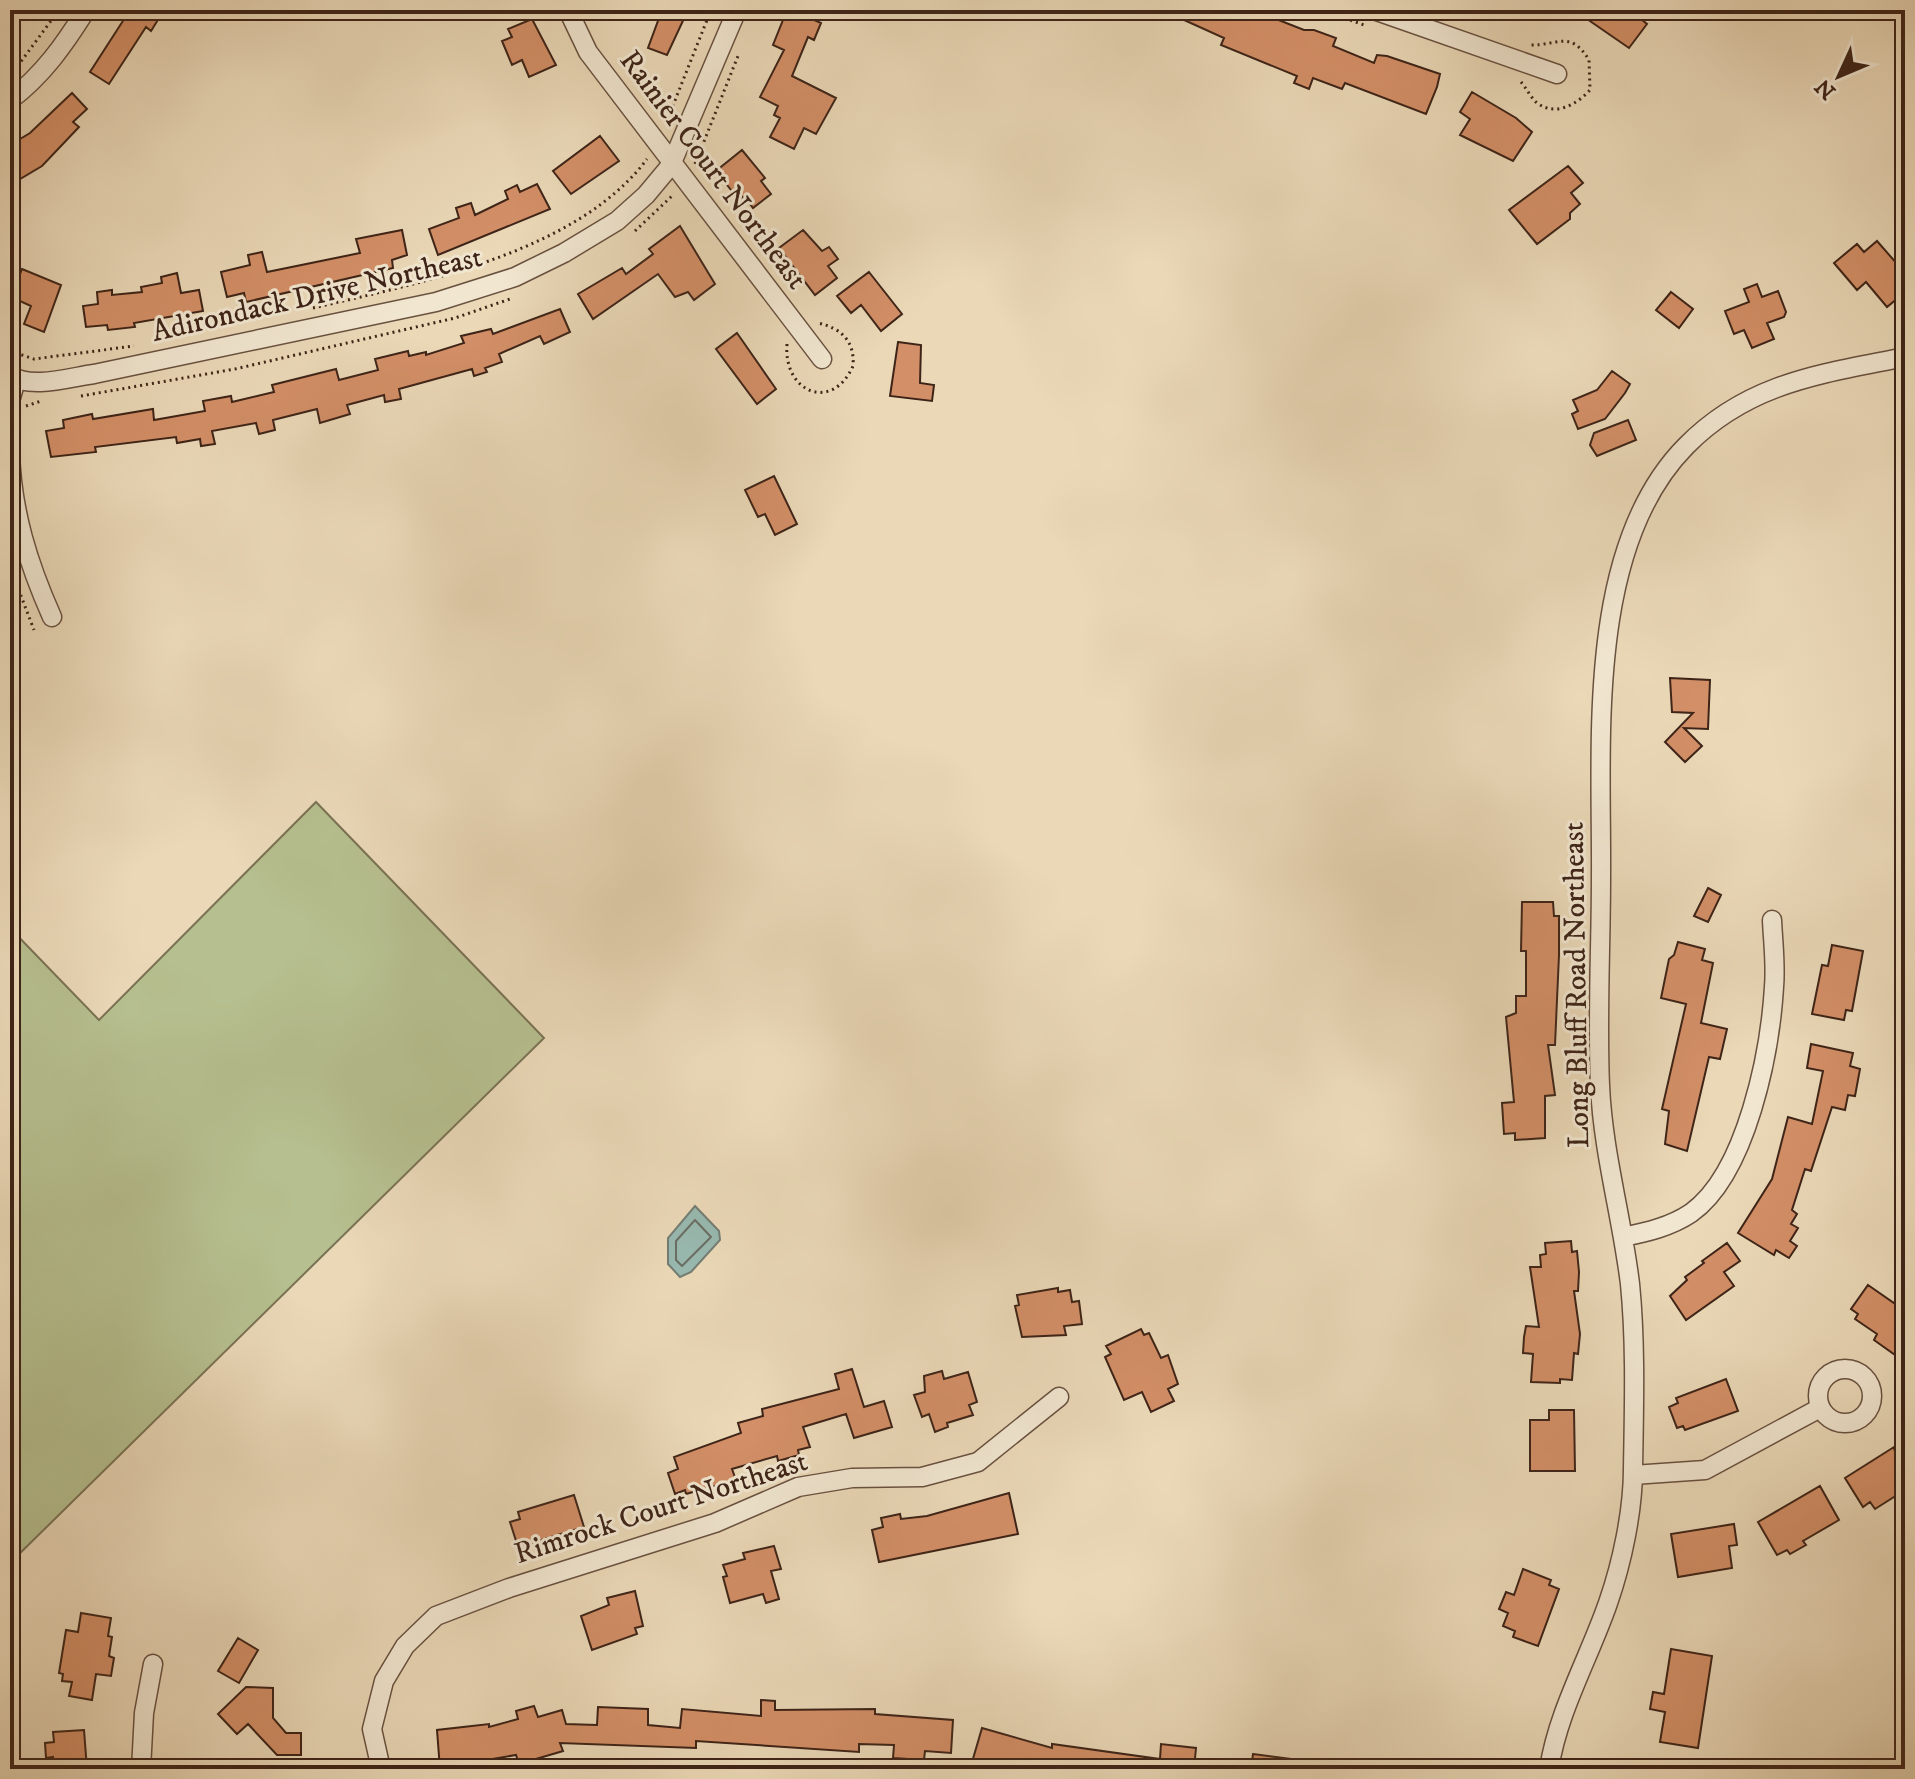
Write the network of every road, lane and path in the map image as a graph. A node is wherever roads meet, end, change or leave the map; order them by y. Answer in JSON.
{"nodes":[{"id":1,"x":59,"y":10,"type":"edge"},
{"id":2,"x":86,"y":10,"type":"edge"},
{"id":3,"x":568,"y":10,"type":"edge"},
{"id":4,"x":711,"y":10,"type":"edge"},
{"id":5,"x":737,"y":10,"type":"edge"},
{"id":6,"x":1374,"y":10,"type":"edge"},
{"id":7,"x":739,"y":55,"type":"dead end"},
{"id":8,"x":1557,"y":74,"type":"dead end"},
{"id":9,"x":10,"y":75,"type":"edge"},
{"id":10,"x":10,"y":100,"type":"edge"},
{"id":11,"x":666,"y":123,"type":"dead end"},
{"id":12,"x":649,"y":156,"type":"dead end"},
{"id":13,"x":671,"y":165,"type":"junction"},
{"id":14,"x":691,"y":171,"type":"dead end"},
{"id":15,"x":303,"y":310,"type":"dead end"},
{"id":16,"x":135,"y":346,"type":"dead end"},
{"id":17,"x":10,"y":351,"type":"edge"},
{"id":18,"x":1905,"y":357,"type":"edge"},
{"id":19,"x":822,"y":359,"type":"dead end"},
{"id":20,"x":13,"y":378,"type":"edge"},
{"id":21,"x":10,"y":401,"type":"edge"},
{"id":22,"x":10,"y":453,"type":"edge"},
{"id":23,"x":10,"y":567,"type":"edge"},
{"id":24,"x":52,"y":617,"type":"dead end"},
{"id":25,"x":34,"y":630,"type":"dead end"},
{"id":26,"x":1772,"y":920,"type":"dead end"},
{"id":27,"x":1623,"y":1237,"type":"junction"},
{"id":28,"x":1059,"y":1397,"type":"dead end"},
{"id":29,"x":1820,"y":1408,"type":"dead end"},
{"id":30,"x":1633,"y":1475,"type":"junction"},
{"id":31,"x":153,"y":1664,"type":"dead end"},
{"id":32,"x":141,"y":1769,"type":"edge"},
{"id":33,"x":381,"y":1769,"type":"edge"},
{"id":34,"x":1549,"y":1769,"type":"edge"}],
"edges":[{"from":1,"to":9,"type":"path"},
{"from":2,"to":10,"type":"street"},
{"from":3,"to":13,"type":"street","name":"Rainier Court Northeast"},
{"from":4,"to":11,"type":"path"},
{"from":5,"to":13,"type":"street","name":"Adirondack Drive Northeast"},
{"from":6,"to":8,"type":"street"},
{"from":7,"to":14,"type":"path"},
{"from":12,"to":15,"type":"path"},
{"from":13,"to":19,"type":"street","name":"Rainier Court Northeast"},
{"from":13,"to":20,"type":"street","name":"Adirondack Drive Northeast"},
{"from":16,"to":17,"type":"path"},
{"from":18,"to":27,"type":"street","name":"Long Bluff Road Northeast"},
{"from":20,"to":21,"type":"street"},
{"from":22,"to":24,"type":"street"},
{"from":23,"to":25,"type":"path"},
{"from":26,"to":27,"type":"street"},
{"from":27,"to":30,"type":"street","name":"Long Bluff Road Northeast"},
{"from":28,"to":33,"type":"street","name":"Rimrock Court Northeast"},
{"from":29,"to":30,"type":"street"},
{"from":30,"to":34,"type":"street","name":"Long Bluff Road Northeast"},
{"from":31,"to":32,"type":"street"}]}
